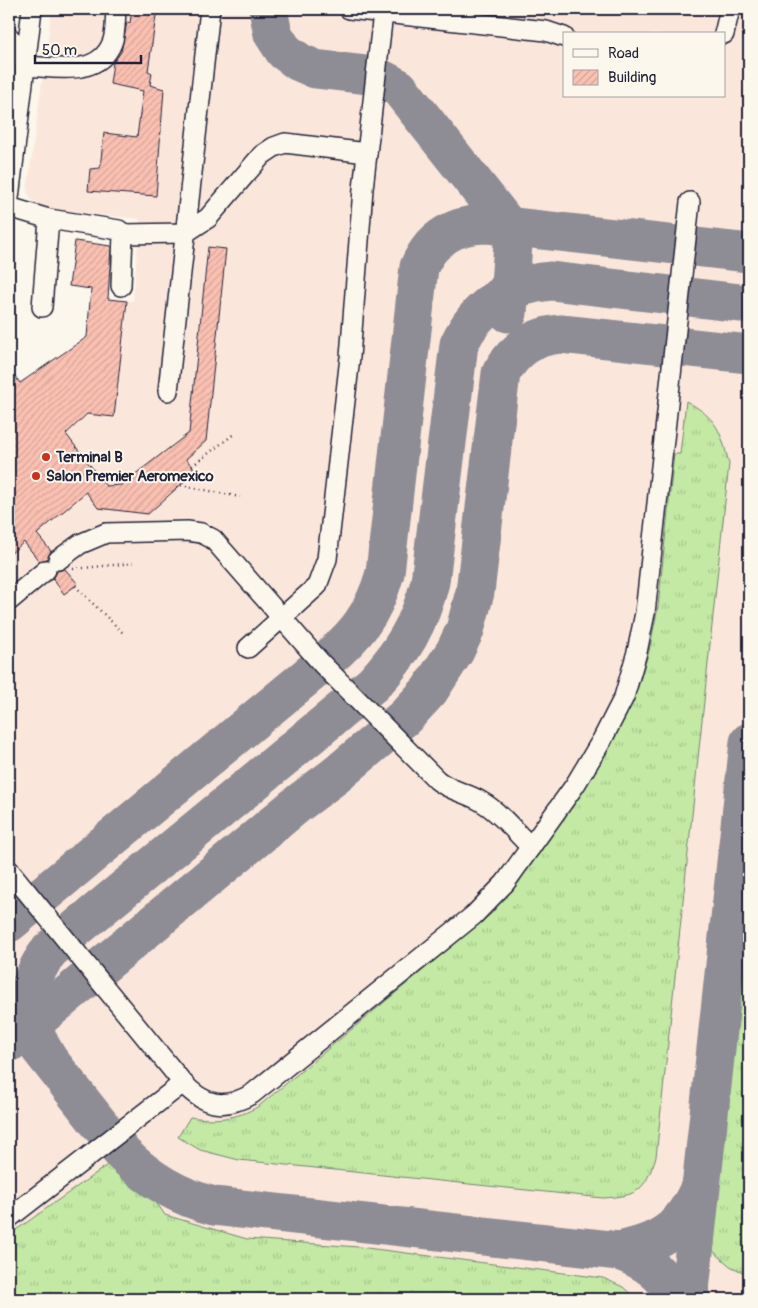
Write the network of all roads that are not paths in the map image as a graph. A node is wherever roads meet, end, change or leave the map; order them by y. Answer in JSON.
{"nodes":[{"id":1,"x":32,"y":9,"type":"edge"},
{"id":2,"x":116,"y":9,"type":"edge"},
{"id":3,"x":210,"y":9,"type":"edge"},
{"id":4,"x":349,"y":9,"type":"edge"},
{"id":5,"x":730,"y":9,"type":"edge"},
{"id":6,"x":383,"y":13,"type":"junction"},
{"id":7,"x":724,"y":32,"type":"edge"},
{"id":8,"x":9,"y":37,"type":"edge"},
{"id":9,"x":563,"y":37,"type":"edge"},
{"id":10,"x":25,"y":66,"type":"junction"},
{"id":11,"x":367,"y":153,"type":"junction"},
{"id":12,"x":9,"y":198,"type":"edge"},
{"id":13,"x":690,"y":202,"type":"dead end"},
{"id":14,"x":9,"y":207,"type":"edge"},
{"id":15,"x":49,"y":219,"type":"junction"},
{"id":16,"x":186,"y":233,"type":"junction"},
{"id":17,"x":123,"y":234,"type":"junction"},
{"id":18,"x":121,"y":286,"type":"dead end"},
{"id":19,"x":42,"y":307,"type":"dead end"},
{"id":20,"x":168,"y":391,"type":"dead end"},
{"id":21,"x":9,"y":601,"type":"edge"},
{"id":22,"x":282,"y":620,"type":"junction"},
{"id":23,"x":248,"y":648,"type":"dead end"},
{"id":24,"x":531,"y":847,"type":"junction"},
{"id":25,"x":9,"y":870,"type":"edge"},
{"id":26,"x":182,"y":1083,"type":"junction"},
{"id":27,"x":9,"y":1218,"type":"edge"}],
"edges":[{"from":1,"to":10,"type":"street"},
{"from":2,"to":10,"type":"street"},
{"from":3,"to":16,"type":"street"},
{"from":4,"to":6,"type":"street"},
{"from":5,"to":7,"type":"street"},
{"from":6,"to":9,"type":"street"},
{"from":6,"to":11,"type":"street"},
{"from":8,"to":10,"type":"street"},
{"from":10,"to":12,"type":"street"},
{"from":11,"to":16,"type":"street"},
{"from":11,"to":22,"type":"street"},
{"from":13,"to":24,"type":"street"},
{"from":14,"to":15,"type":"street"},
{"from":15,"to":17,"type":"street"},
{"from":15,"to":19,"type":"street"},
{"from":16,"to":17,"type":"street"},
{"from":16,"to":20,"type":"street"},
{"from":17,"to":18,"type":"street"},
{"from":21,"to":22,"type":"street"},
{"from":22,"to":23,"type":"street"},
{"from":22,"to":24,"type":"street"},
{"from":24,"to":26,"type":"street"},
{"from":25,"to":26,"type":"street"},
{"from":26,"to":27,"type":"street"}]}
